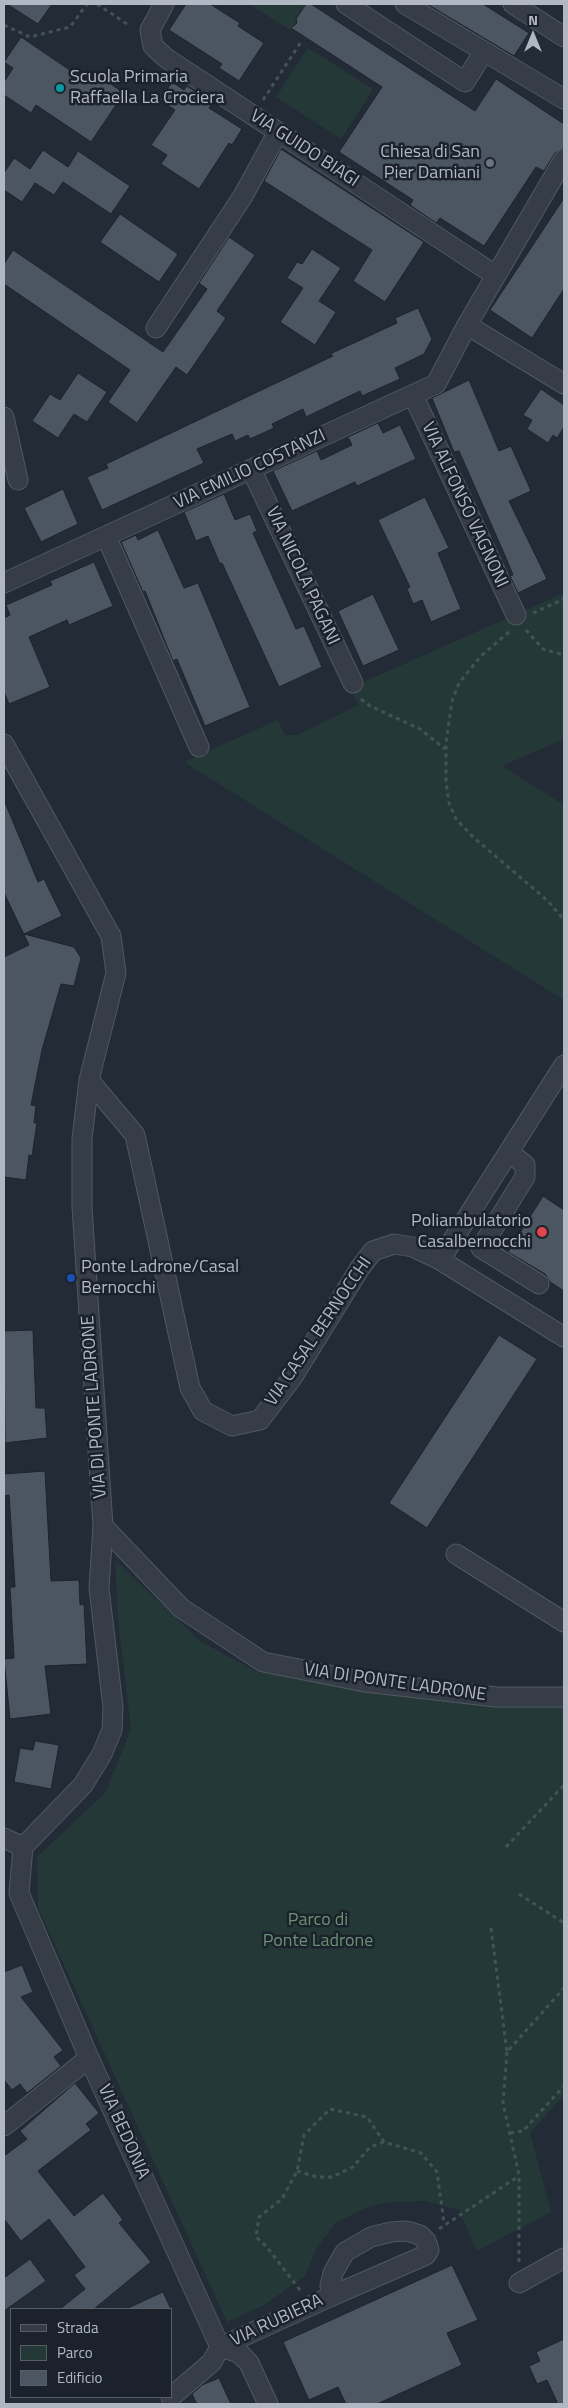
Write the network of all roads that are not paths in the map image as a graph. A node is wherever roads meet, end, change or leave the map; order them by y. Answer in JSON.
{"nodes":[{"id":1,"x":164,"y":4,"type":"edge"},
{"id":2,"x":346,"y":4,"type":"edge"},
{"id":3,"x":405,"y":4,"type":"edge"},
{"id":4,"x":513,"y":4,"type":"edge"},
{"id":5,"x":564,"y":37,"type":"edge"},
{"id":6,"x":483,"y":53,"type":"junction"},
{"id":7,"x":564,"y":99,"type":"edge"},
{"id":8,"x":278,"y":132,"type":"junction"},
{"id":9,"x":564,"y":159,"type":"edge"},
{"id":10,"x":495,"y":275,"type":"junction"},
{"id":11,"x":466,"y":325,"type":"junction"},
{"id":12,"x":156,"y":328,"type":"dead end"},
{"id":13,"x":564,"y":384,"type":"edge"},
{"id":14,"x":413,"y":395,"type":"junction"},
{"id":15,"x":4,"y":417,"type":"edge"},
{"id":16,"x":251,"y":469,"type":"junction"},
{"id":17,"x":18,"y":480,"type":"dead end"},
{"id":18,"x":106,"y":536,"type":"junction"},
{"id":19,"x":4,"y":583,"type":"edge"},
{"id":20,"x":518,"y":618,"type":"road end"},
{"id":21,"x":356,"y":689,"type":"road end"},
{"id":22,"x":4,"y":744,"type":"edge"},
{"id":23,"x":199,"y":747,"type":"dead end"},
{"id":24,"x":564,"y":1065,"type":"edge"},
{"id":25,"x":89,"y":1080,"type":"junction"},
{"id":26,"x":509,"y":1152,"type":"junction"},
{"id":27,"x":440,"y":1260,"type":"junction"},
{"id":28,"x":539,"y":1284,"type":"dead end"},
{"id":29,"x":564,"y":1337,"type":"edge"},
{"id":30,"x":103,"y":1526,"type":"junction"},
{"id":31,"x":456,"y":1554,"type":"dead end"},
{"id":32,"x":564,"y":1622,"type":"edge"},
{"id":33,"x":564,"y":1697,"type":"edge"},
{"id":34,"x":4,"y":1838,"type":"edge"},
{"id":35,"x":23,"y":1847,"type":"junction"},
{"id":36,"x":89,"y":2058,"type":"junction"},
{"id":37,"x":4,"y":2126,"type":"edge"},
{"id":38,"x":564,"y":2258,"type":"edge"},
{"id":39,"x":519,"y":2283,"type":"road end"},
{"id":40,"x":334,"y":2295,"type":"junction"},
{"id":41,"x":220,"y":2347,"type":"junction"},
{"id":42,"x":172,"y":2397,"type":"edge"},
{"id":43,"x":268,"y":2404,"type":"edge"}],
"edges":[{"from":1,"to":8,"type":"street","name":"VIA GUIDO BIAGI"},
{"from":2,"to":6,"type":"street"},
{"from":3,"to":6,"type":"street"},
{"from":4,"to":5,"type":"street"},
{"from":6,"to":7,"type":"street"},
{"from":8,"to":10,"type":"street","name":"VIA GUIDO BIAGI"},
{"from":8,"to":12,"type":"street"},
{"from":9,"to":10,"type":"street"},
{"from":10,"to":11,"type":"street"},
{"from":11,"to":13,"type":"street"},
{"from":11,"to":14,"type":"street","name":"VIA EMILIO COSTANZI"},
{"from":14,"to":16,"type":"street","name":"VIA EMILIO COSTANZI"},
{"from":14,"to":20,"type":"street","name":"VIA ALFONSO VAGNONI"},
{"from":15,"to":17,"type":"street"},
{"from":16,"to":18,"type":"street","name":"VIA EMILIO COSTANZI"},
{"from":16,"to":21,"type":"street","name":"VIA NICOLA PAGANI"},
{"from":18,"to":19,"type":"street","name":"VIA EMILIO COSTANZI"},
{"from":18,"to":23,"type":"street"},
{"from":22,"to":25,"type":"street","name":"VIA DI PONTE LADRONE"},
{"from":24,"to":26,"type":"street"},
{"from":25,"to":27,"type":"street","name":"VIA CASAL BERNOCCHI"},
{"from":25,"to":30,"type":"street","name":"VIA DI PONTE LADRONE"},
{"from":26,"to":27,"type":"street"},
{"from":26,"to":28,"type":"street"},
{"from":27,"to":29,"type":"street","name":"VIA CASAL BERNOCCHI"},
{"from":30,"to":33,"type":"street","name":"VIA DI PONTE LADRONE"},
{"from":30,"to":35,"type":"street"},
{"from":31,"to":32,"type":"street"},
{"from":34,"to":35,"type":"street"},
{"from":35,"to":36,"type":"street","name":"VIA BEDONIA"},
{"from":36,"to":37,"type":"street"},
{"from":36,"to":41,"type":"street","name":"VIA BEDONIA"},
{"from":38,"to":39,"type":"street"},
{"from":40,"to":40,"type":"street","name":"VIA RUBIERA"},
{"from":40,"to":41,"type":"street","name":"VIA RUBIERA"},
{"from":41,"to":42,"type":"street"},
{"from":41,"to":43,"type":"street"}]}
